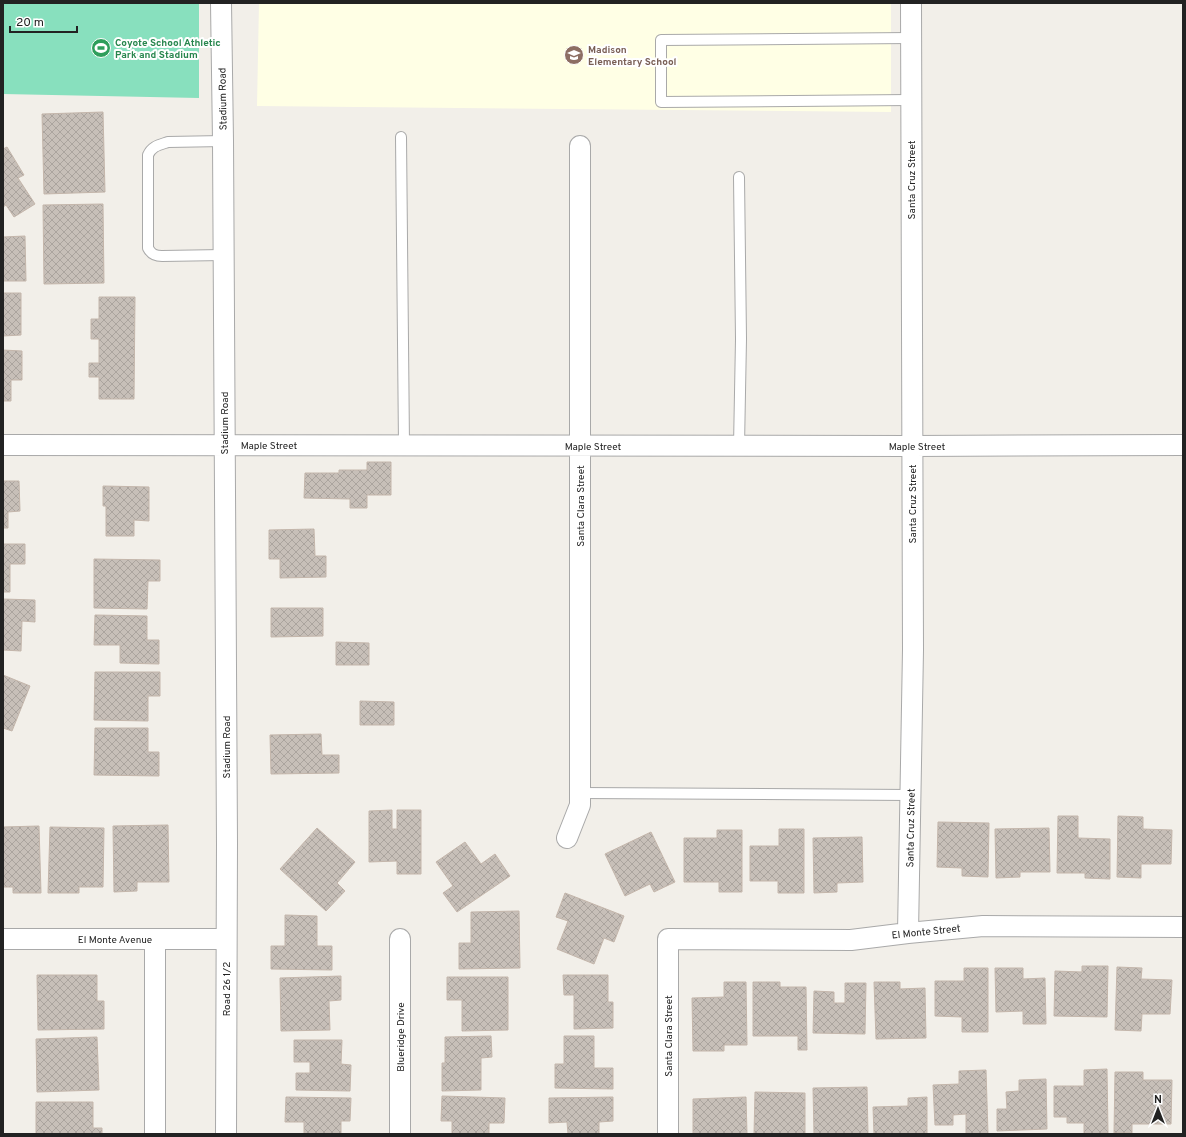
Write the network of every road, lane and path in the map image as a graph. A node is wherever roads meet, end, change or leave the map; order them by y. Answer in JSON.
{"nodes":[{"id":1,"x":221,"y":3,"type":"edge"},
{"id":2,"x":911,"y":3,"type":"edge"},
{"id":3,"x":911,"y":38,"type":"junction"},
{"id":4,"x":911,"y":100,"type":"junction"},
{"id":5,"x":401,"y":137,"type":"dead end"},
{"id":6,"x":223,"y":141,"type":"junction"},
{"id":7,"x":580,"y":146,"type":"dead end"},
{"id":8,"x":739,"y":177,"type":"dead end"},
{"id":9,"x":223,"y":255,"type":"junction"},
{"id":10,"x":3,"y":445,"type":"edge"},
{"id":11,"x":224,"y":445,"type":"junction"},
{"id":12,"x":404,"y":445,"type":"junction"},
{"id":13,"x":1183,"y":445,"type":"edge"},
{"id":14,"x":580,"y":446,"type":"junction"},
{"id":15,"x":739,"y":446,"type":"junction"},
{"id":16,"x":912,"y":446,"type":"junction"},
{"id":17,"x":580,"y":793,"type":"junction"},
{"id":18,"x":910,"y":795,"type":"junction"},
{"id":19,"x":567,"y":838,"type":"dead end"},
{"id":20,"x":227,"y":843,"type":"joint"},
{"id":21,"x":1183,"y":928,"type":"edge"},
{"id":22,"x":908,"y":933,"type":"junction"},
{"id":23,"x":3,"y":939,"type":"edge"},
{"id":24,"x":155,"y":939,"type":"junction"},
{"id":25,"x":226,"y":939,"type":"junction"},
{"id":26,"x":400,"y":939,"type":"dead end"},
{"id":27,"x":668,"y":939,"type":"joint"},
{"id":28,"x":155,"y":1134,"type":"edge"},
{"id":29,"x":226,"y":1134,"type":"edge"},
{"id":30,"x":400,"y":1134,"type":"edge"},
{"id":31,"x":668,"y":1134,"type":"edge"}],
"edges":[{"from":1,"to":6,"type":"street","name":"Stadium Road"},
{"from":2,"to":3,"type":"street","name":"Santa Cruz Street"},
{"from":3,"to":4,"type":"street","name":"Santa Cruz Street"},
{"from":3,"to":4,"type":"lane"},
{"from":4,"to":16,"type":"street","name":"Santa Cruz Street"},
{"from":5,"to":12,"type":"lane"},
{"from":6,"to":9,"type":"street","name":"Stadium Road"},
{"from":6,"to":9,"type":"lane"},
{"from":7,"to":14,"type":"street","name":"Santa Clara Street"},
{"from":8,"to":15,"type":"lane"},
{"from":9,"to":11,"type":"street","name":"Stadium Road"},
{"from":10,"to":11,"type":"street","name":"Maple Street"},
{"from":11,"to":12,"type":"street","name":"Maple Street"},
{"from":11,"to":20,"type":"street","name":"Stadium Road"},
{"from":12,"to":14,"type":"street","name":"Maple Street"},
{"from":13,"to":16,"type":"street","name":"Maple Street"},
{"from":14,"to":15,"type":"street","name":"Maple Street"},
{"from":14,"to":17,"type":"street","name":"Santa Clara Street"},
{"from":15,"to":16,"type":"street","name":"Maple Street"},
{"from":16,"to":18,"type":"street","name":"Santa Cruz Street"},
{"from":17,"to":18,"type":"lane"},
{"from":17,"to":19,"type":"street","name":"Santa Clara Street"},
{"from":18,"to":22,"type":"street","name":"Santa Cruz Street"},
{"from":20,"to":25,"type":"street","name":"Road 26 1/2"},
{"from":21,"to":22,"type":"street","name":"El Monte Street"},
{"from":22,"to":27,"type":"street","name":"El Monte Street"},
{"from":23,"to":24,"type":"street","name":"El Monte Avenue"},
{"from":24,"to":25,"type":"street","name":"El Monte Avenue"},
{"from":24,"to":28,"type":"street"},
{"from":25,"to":29,"type":"street","name":"Road 26 1/2"},
{"from":26,"to":30,"type":"street","name":"Blueridge Drive"},
{"from":27,"to":31,"type":"street","name":"Santa Clara Street"}]}
